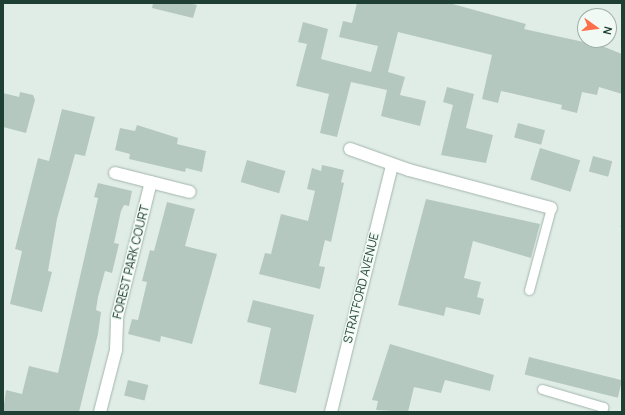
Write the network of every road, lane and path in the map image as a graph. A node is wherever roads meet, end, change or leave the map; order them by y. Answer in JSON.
{"nodes":[{"id":1,"x":350,"y":150,"type":"dead end"},
{"id":2,"x":392,"y":165,"type":"junction"},
{"id":3,"x":115,"y":172,"type":"dead end"},
{"id":4,"x":151,"y":182,"type":"junction"},
{"id":5,"x":190,"y":192,"type":"dead end"},
{"id":6,"x":551,"y":208,"type":"joint"},
{"id":7,"x":529,"y":290,"type":"dead end"},
{"id":8,"x":542,"y":389,"type":"dead end"},
{"id":9,"x":100,"y":412,"type":"edge"},
{"id":10,"x":330,"y":412,"type":"edge"},
{"id":11,"x":602,"y":412,"type":"edge"}],
"edges":[{"from":1,"to":2,"type":"street"},
{"from":2,"to":6,"type":"street"},
{"from":2,"to":10,"type":"street","name":"STRATFORD AVENUE"},
{"from":3,"to":4,"type":"street"},
{"from":4,"to":5,"type":"street"},
{"from":4,"to":9,"type":"street","name":"FOREST PARK COURT"},
{"from":6,"to":7,"type":"lane"},
{"from":8,"to":11,"type":"lane"}]}
